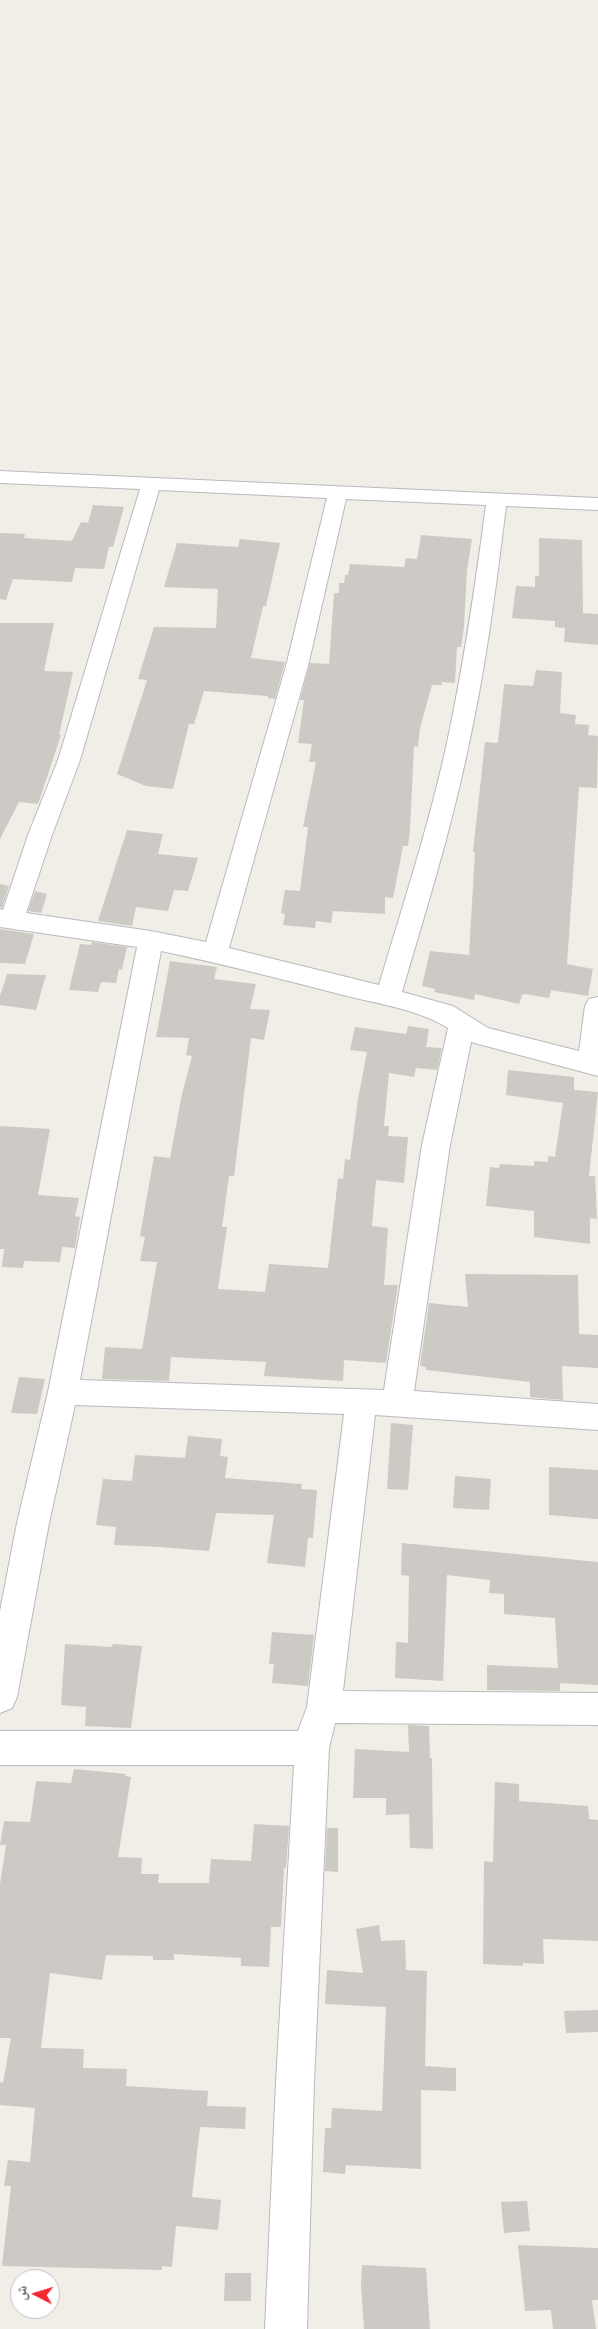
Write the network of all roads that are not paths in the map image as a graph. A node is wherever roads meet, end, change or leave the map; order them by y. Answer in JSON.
{"nodes":[{"id":1,"x":0,"y":477,"type":"edge"},
{"id":2,"x":151,"y":484,"type":"junction"},
{"id":3,"x":338,"y":491,"type":"junction"},
{"id":4,"x":497,"y":498,"type":"junction"},
{"id":5,"x":598,"y":504,"type":"edge"},
{"id":6,"x":6,"y":918,"type":"edge"},
{"id":7,"x":151,"y":940,"type":"junction"},
{"id":8,"x":215,"y":954,"type":"junction"},
{"id":9,"x":388,"y":996,"type":"junction"},
{"id":10,"x":598,"y":1006,"type":"edge"},
{"id":11,"x":462,"y":1023,"type":"junction"},
{"id":12,"x":594,"y":1065,"type":"edge"},
{"id":13,"x":63,"y":1392,"type":"junction"},
{"id":14,"x":361,"y":1402,"type":"junction"},
{"id":15,"x":397,"y":1403,"type":"junction"},
{"id":16,"x":598,"y":1417,"type":"edge"},
{"id":17,"x":0,"y":1697,"type":"edge"},
{"id":18,"x":324,"y":1707,"type":"junction"},
{"id":19,"x":598,"y":1709,"type":"edge"},
{"id":20,"x":0,"y":1748,"type":"edge"},
{"id":21,"x":312,"y":1748,"type":"junction"},
{"id":22,"x":286,"y":2329,"type":"edge"}],
"edges":[{"from":1,"to":2,"type":"street"},
{"from":2,"to":3,"type":"street"},
{"from":2,"to":6,"type":"street"},
{"from":3,"to":4,"type":"street"},
{"from":3,"to":8,"type":"street"},
{"from":4,"to":5,"type":"street"},
{"from":4,"to":9,"type":"street"},
{"from":6,"to":7,"type":"street"},
{"from":7,"to":8,"type":"street"},
{"from":7,"to":13,"type":"street"},
{"from":8,"to":9,"type":"street"},
{"from":9,"to":11,"type":"street"},
{"from":10,"to":12,"type":"street"},
{"from":11,"to":12,"type":"street"},
{"from":11,"to":15,"type":"street"},
{"from":13,"to":14,"type":"street"},
{"from":13,"to":17,"type":"street"},
{"from":14,"to":15,"type":"street"},
{"from":14,"to":18,"type":"street"},
{"from":15,"to":16,"type":"street"},
{"from":18,"to":19,"type":"street"},
{"from":18,"to":21,"type":"street"},
{"from":20,"to":21,"type":"street"},
{"from":21,"to":22,"type":"street"}]}
